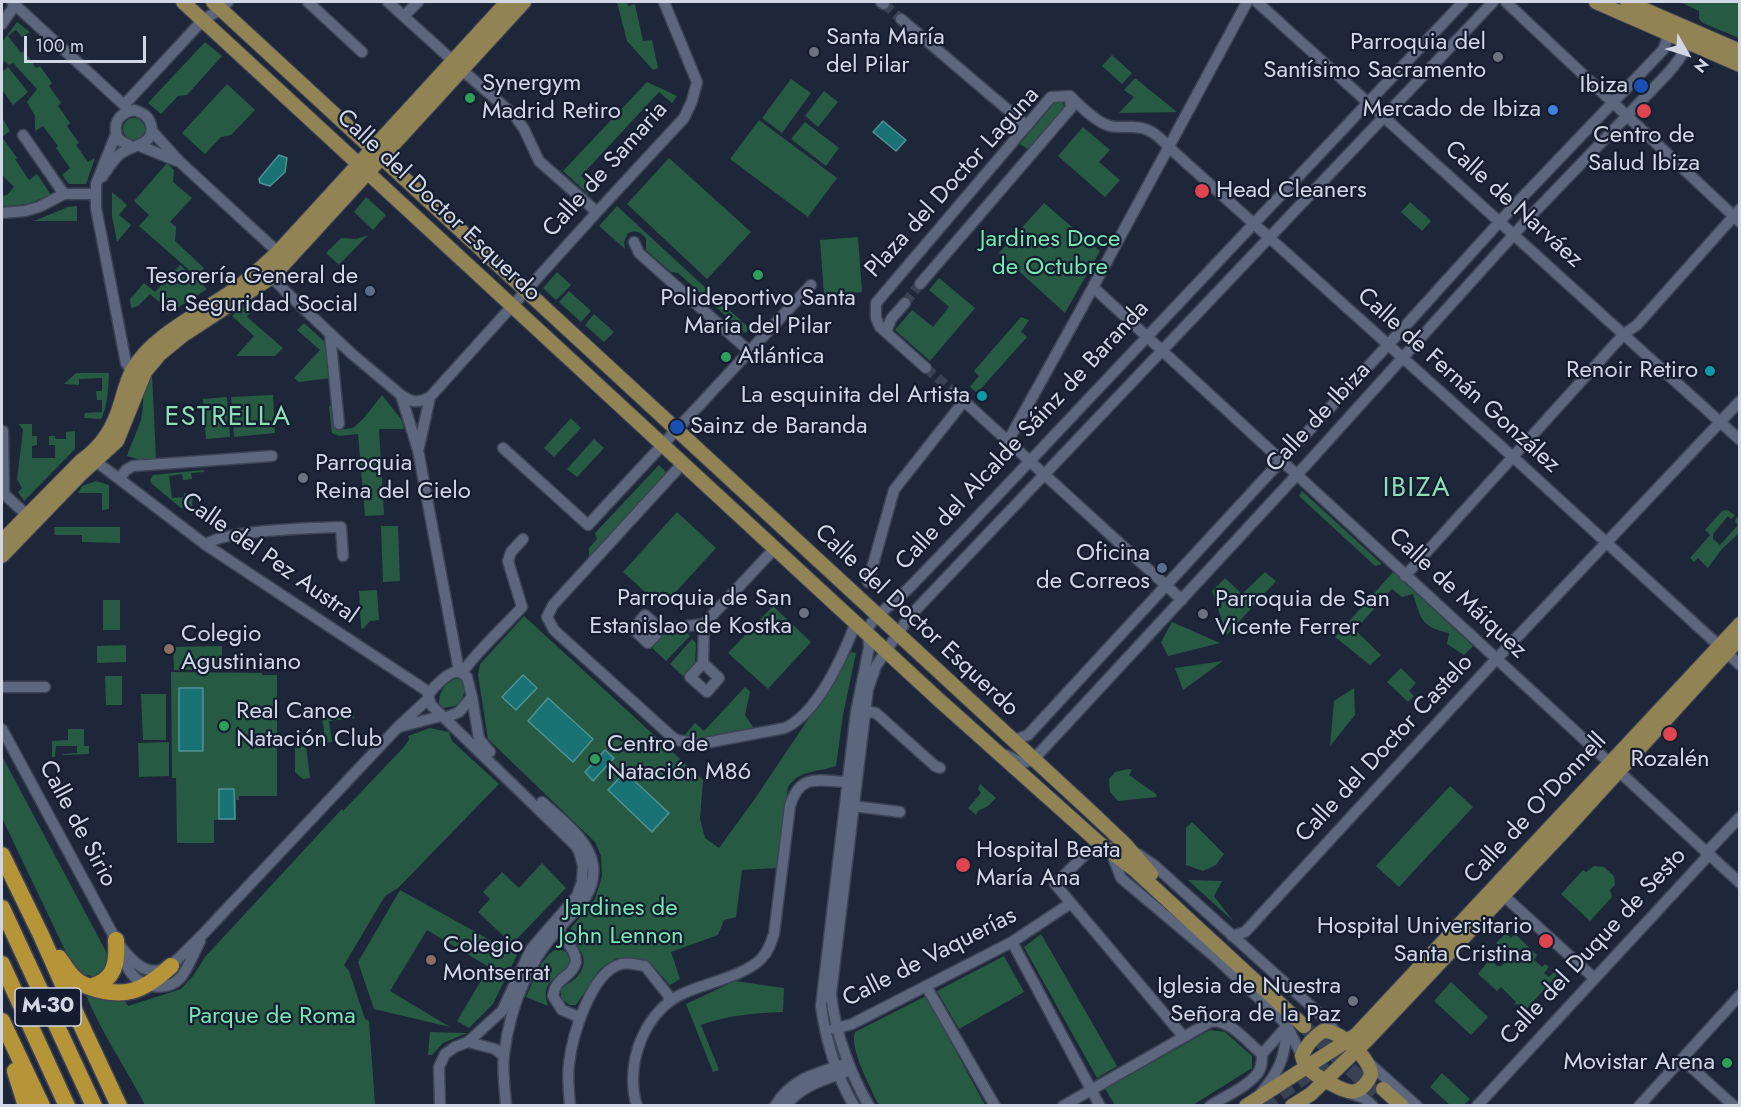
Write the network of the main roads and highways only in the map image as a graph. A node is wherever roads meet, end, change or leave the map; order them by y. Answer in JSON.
{"nodes":[{"id":1,"x":183,"y":2,"type":"edge"},
{"id":2,"x":507,"y":2,"type":"edge"},
{"id":3,"x":524,"y":2,"type":"edge"},
{"id":4,"x":1596,"y":2,"type":"edge"},
{"id":5,"x":1627,"y":2,"type":"edge"},
{"id":6,"x":221,"y":4,"type":"edge"},
{"id":7,"x":1740,"y":51,"type":"edge"},
{"id":8,"x":457,"y":64,"type":"junction"},
{"id":9,"x":1740,"y":65,"type":"edge"},
{"id":10,"x":377,"y":153,"type":"junction"},
{"id":11,"x":364,"y":168,"type":"junction"},
{"id":12,"x":95,"y":456,"type":"junction"},
{"id":13,"x":789,"y":533,"type":"junction"},
{"id":14,"x":2,"y":541,"type":"edge"},
{"id":15,"x":775,"y":548,"type":"junction"},
{"id":16,"x":2,"y":556,"type":"edge"},
{"id":17,"x":1740,"y":624,"type":"edge"},
{"id":18,"x":1740,"y":638,"type":"edge"},
{"id":19,"x":1723,"y":649,"type":"junction"},
{"id":20,"x":1614,"y":767,"type":"junction"},
{"id":21,"x":2,"y":857,"type":"edge"},
{"id":22,"x":2,"y":908,"type":"edge"},
{"id":23,"x":41,"y":934,"type":"junction"},
{"id":24,"x":116,"y":939,"type":"road end"},
{"id":25,"x":2,"y":964,"type":"edge"},
{"id":26,"x":171,"y":966,"type":"road end"},
{"id":27,"x":87,"y":986,"type":"junction"},
{"id":28,"x":2,"y":1021,"type":"edge"},
{"id":29,"x":2,"y":1040,"type":"edge"},
{"id":30,"x":1346,"y":1042,"type":"junction"},
{"id":31,"x":1304,"y":1062,"type":"junction"},
{"id":32,"x":1324,"y":1080,"type":"junction"},
{"id":33,"x":1378,"y":1096,"type":"edge"},
{"id":34,"x":1252,"y":1102,"type":"edge"},
{"id":35,"x":26,"y":1106,"type":"edge"},
{"id":36,"x":42,"y":1106,"type":"edge"},
{"id":37,"x":67,"y":1106,"type":"edge"},
{"id":38,"x":94,"y":1106,"type":"edge"},
{"id":39,"x":119,"y":1106,"type":"edge"},
{"id":40,"x":1292,"y":1106,"type":"edge"},
{"id":41,"x":1389,"y":1106,"type":"edge"},
{"id":42,"x":1402,"y":1106,"type":"edge"}],
"edges":[{"from":1,"to":11,"type":"main road","name":"Calle del Doctor Esquerdo"},
{"from":2,"to":8,"type":"main road"},
{"from":3,"to":8,"type":"main road"},
{"from":4,"to":9,"type":"main road"},
{"from":5,"to":7,"type":"main road"},
{"from":6,"to":10,"type":"main road","name":"Calle del Doctor Esquerdo"},
{"from":8,"to":10,"type":"main road"},
{"from":10,"to":11,"type":"main road"},
{"from":10,"to":13,"type":"main road","name":"Calle del Doctor Esquerdo"},
{"from":11,"to":12,"type":"main road"},
{"from":11,"to":12,"type":"main road"},
{"from":11,"to":15,"type":"main road","name":"Calle del Doctor Esquerdo"},
{"from":12,"to":14,"type":"main road"},
{"from":12,"to":16,"type":"main road"},
{"from":13,"to":15,"type":"main road"},
{"from":13,"to":15,"type":"main road","name":"Calle del Doctor Esquerdo"},
{"from":17,"to":19,"type":"main road","name":"Calle de O'Donnell"},
{"from":18,"to":19,"type":"main road","name":"Calle de O'Donnell"},
{"from":19,"to":20,"type":"main road","name":"Calle de O'Donnell"},
{"from":20,"to":30,"type":"main road","name":"Calle de O'Donnell"},
{"from":20,"to":30,"type":"main road","name":"Calle de O'Donnell"},
{"from":21,"to":23,"type":"highway","number":"M-30"},
{"from":22,"to":38,"type":"highway","number":"M-30"},
{"from":23,"to":27,"type":"highway"},
{"from":23,"to":39,"type":"highway","number":"M-30"},
{"from":24,"to":27,"type":"highway"},
{"from":25,"to":37,"type":"highway","number":"M-30"},
{"from":26,"to":27,"type":"highway"},
{"from":28,"to":36,"type":"highway","number":"M-30"},
{"from":29,"to":35,"type":"highway"},
{"from":30,"to":31,"type":"main road","name":"Calle de O'Donnell"},
{"from":30,"to":31,"type":"main road"},
{"from":30,"to":32,"type":"main road","name":"Calle de O'Donnell"},
{"from":30,"to":32,"type":"main road","name":"Calle del Doctor Esquerdo"},
{"from":31,"to":32,"type":"main road"},
{"from":31,"to":34,"type":"main road","name":"Calle de O'Donnell"},
{"from":32,"to":40,"type":"main road","name":"Calle de O'Donnell"},
{"from":33,"to":41,"type":"main road"},
{"from":33,"to":42,"type":"main road"}]}
